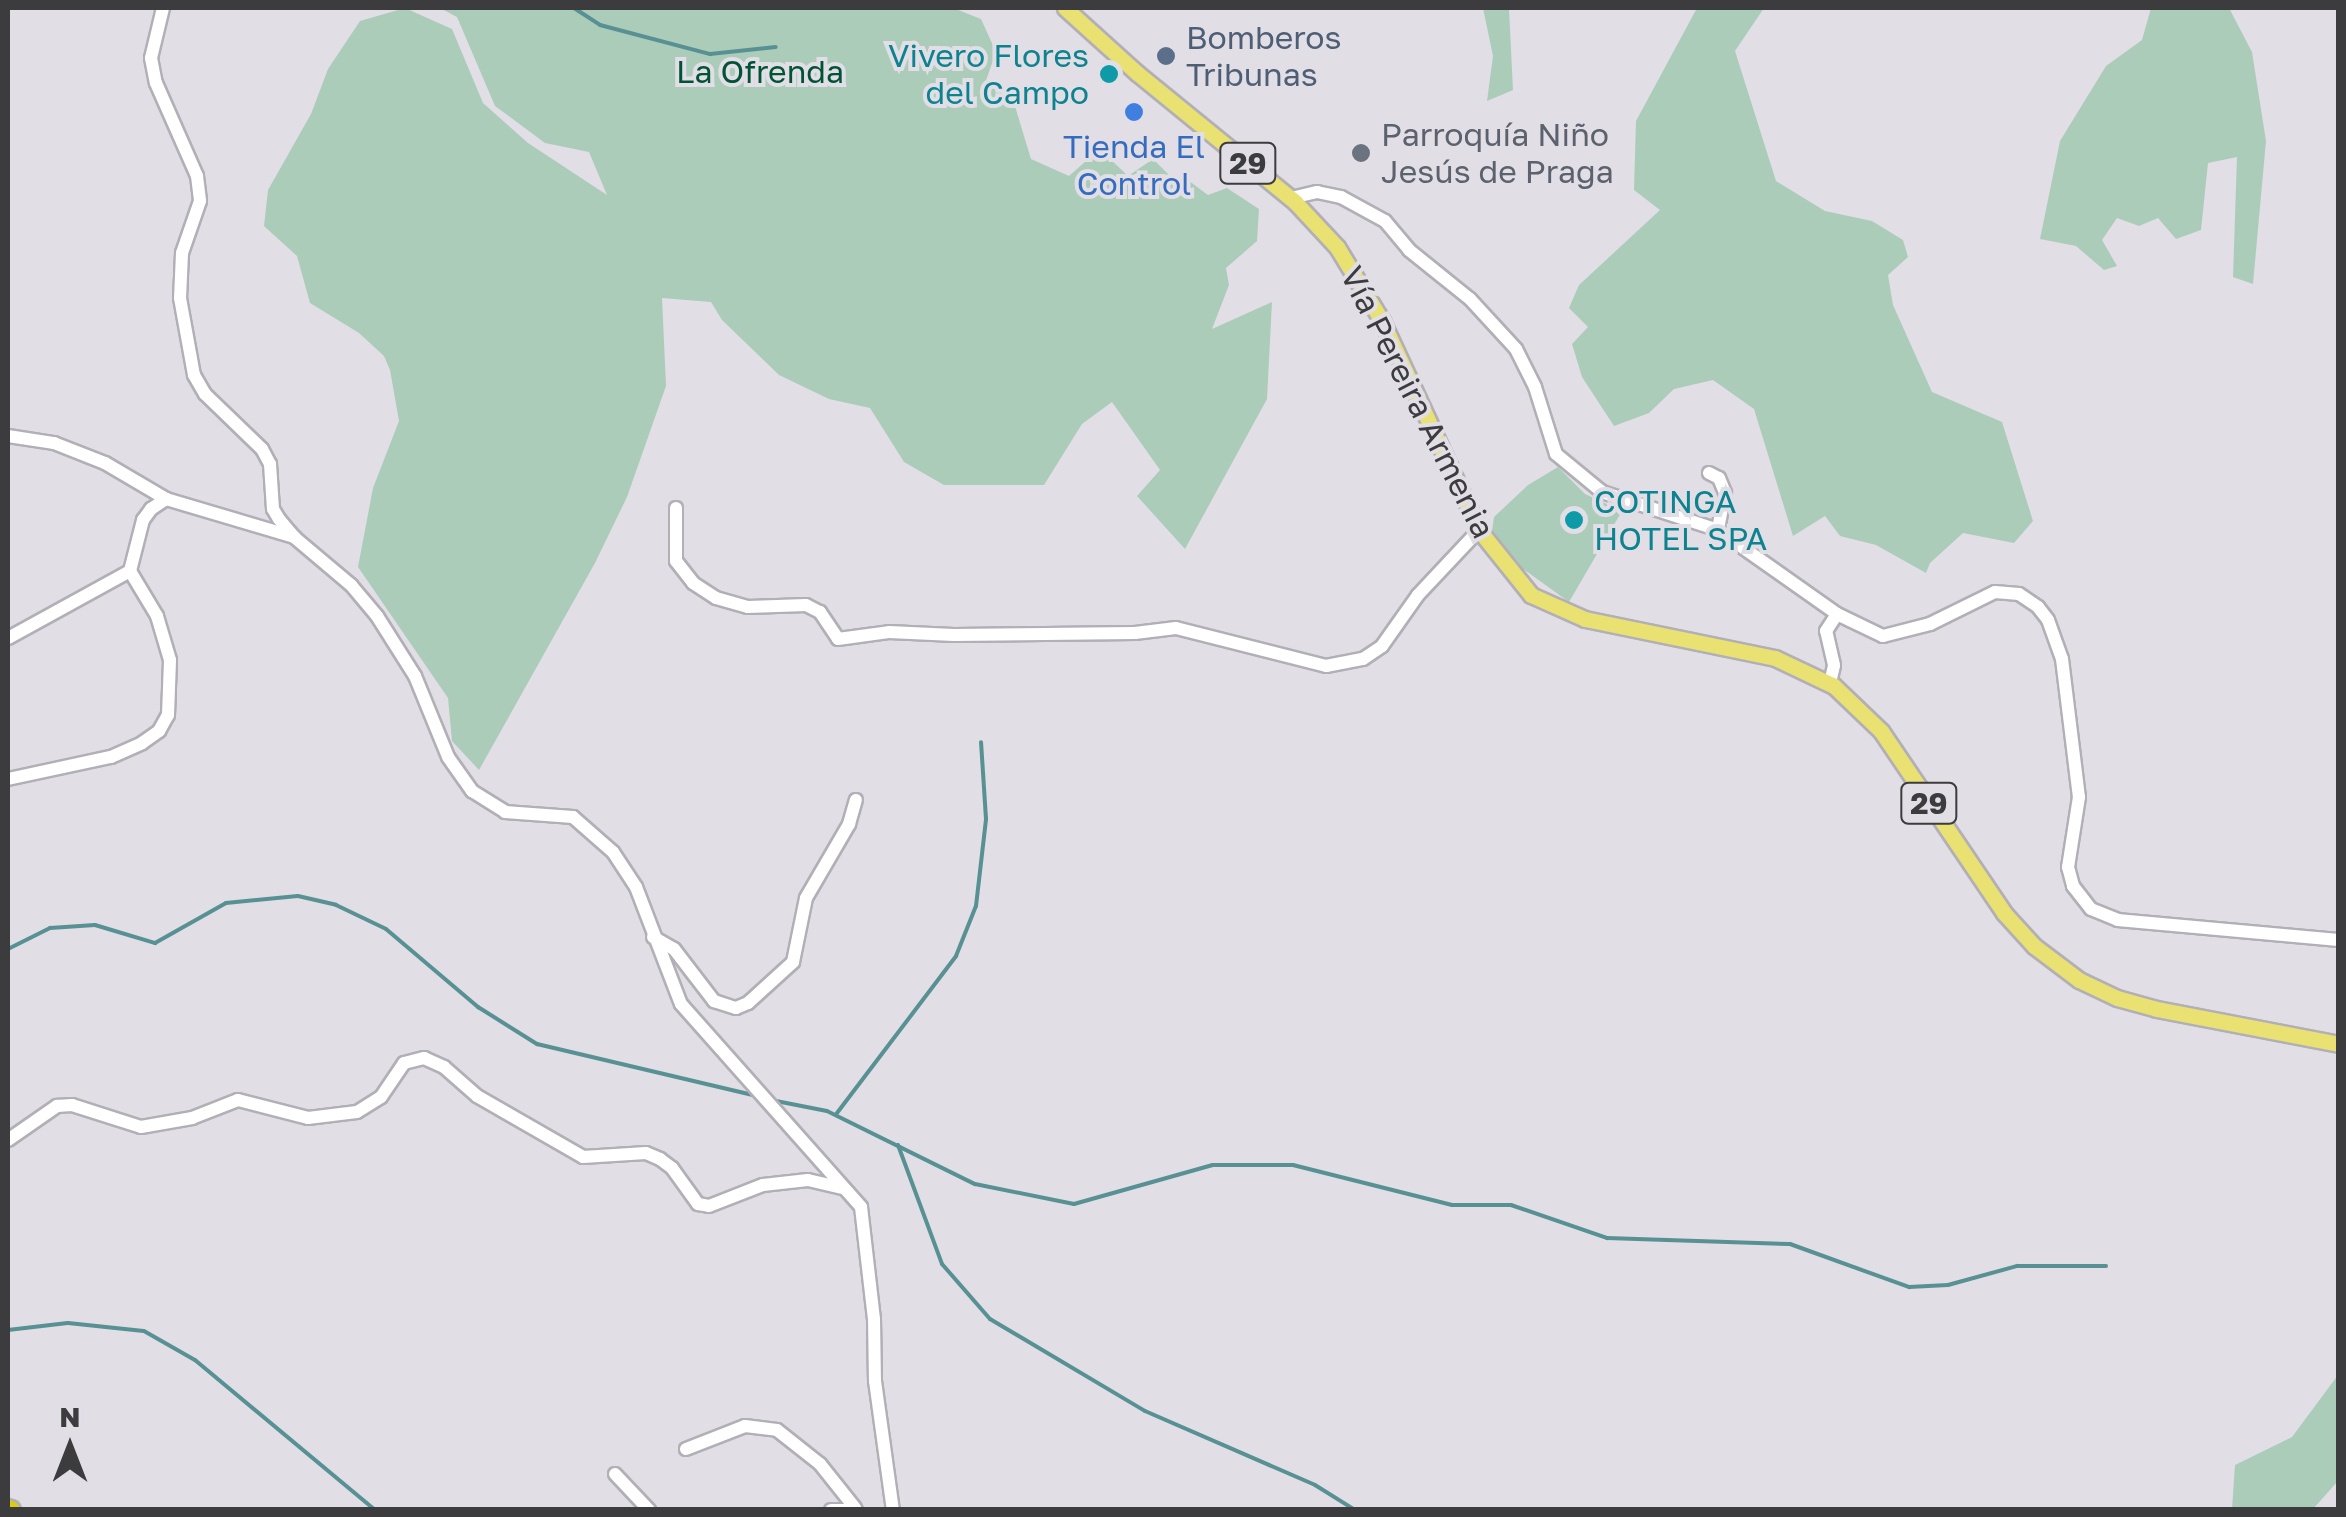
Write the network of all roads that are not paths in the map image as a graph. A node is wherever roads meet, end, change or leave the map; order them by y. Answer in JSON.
{"nodes":[{"id":1,"x":163,"y":8,"type":"edge"},
{"id":2,"x":1064,"y":8,"type":"edge"},
{"id":3,"x":1290,"y":198,"type":"junction"},
{"id":4,"x":8,"y":436,"type":"edge"},
{"id":5,"x":1709,"y":473,"type":"dead end"},
{"id":6,"x":166,"y":499,"type":"junction"},
{"id":7,"x":676,"y":508,"type":"dead end"},
{"id":8,"x":1479,"y":530,"type":"junction"},
{"id":9,"x":1718,"y":530,"type":"junction"},
{"id":10,"x":294,"y":537,"type":"junction"},
{"id":11,"x":130,"y":571,"type":"junction"},
{"id":12,"x":1837,"y":614,"type":"junction"},
{"id":13,"x":8,"y":638,"type":"edge"},
{"id":14,"x":1830,"y":684,"type":"junction"},
{"id":15,"x":8,"y":779,"type":"edge"},
{"id":16,"x":856,"y":800,"type":"dead end"},
{"id":17,"x":653,"y":936,"type":"junction"},
{"id":18,"x":2338,"y":940,"type":"edge"},
{"id":19,"x":2338,"y":1044,"type":"edge"},
{"id":20,"x":8,"y":1140,"type":"edge"},
{"id":21,"x":846,"y":1189,"type":"junction"},
{"id":22,"x":686,"y":1449,"type":"dead end"},
{"id":23,"x":614,"y":1474,"type":"dead end"},
{"id":24,"x":856,"y":1509,"type":"edge"},
{"id":25,"x":649,"y":1510,"type":"edge"},
{"id":26,"x":831,"y":1510,"type":"edge"},
{"id":27,"x":893,"y":1510,"type":"edge"}],
"edges":[{"from":1,"to":10,"type":"street"},
{"from":2,"to":3,"type":"main road","name":"Vía Pereira Armenia","number":"29"},
{"from":3,"to":8,"type":"main road","name":"Vía Pereira Armenia","number":"29"},
{"from":3,"to":9,"type":"street"},
{"from":4,"to":6,"type":"street"},
{"from":5,"to":9,"type":"street"},
{"from":6,"to":10,"type":"street"},
{"from":6,"to":11,"type":"street"},
{"from":7,"to":8,"type":"street"},
{"from":8,"to":14,"type":"main road","name":"Vía Pereira Armenia","number":"29"},
{"from":9,"to":12,"type":"street"},
{"from":10,"to":17,"type":"street"},
{"from":11,"to":13,"type":"street"},
{"from":11,"to":15,"type":"street"},
{"from":12,"to":14,"type":"street"},
{"from":12,"to":18,"type":"street"},
{"from":14,"to":19,"type":"main road","name":"Vía Pereira Armenia","number":"29"},
{"from":16,"to":17,"type":"street"},
{"from":17,"to":21,"type":"street"},
{"from":20,"to":21,"type":"street"},
{"from":21,"to":27,"type":"street"},
{"from":22,"to":24,"type":"street"},
{"from":23,"to":25,"type":"street"},
{"from":24,"to":26,"type":"street"}]}
